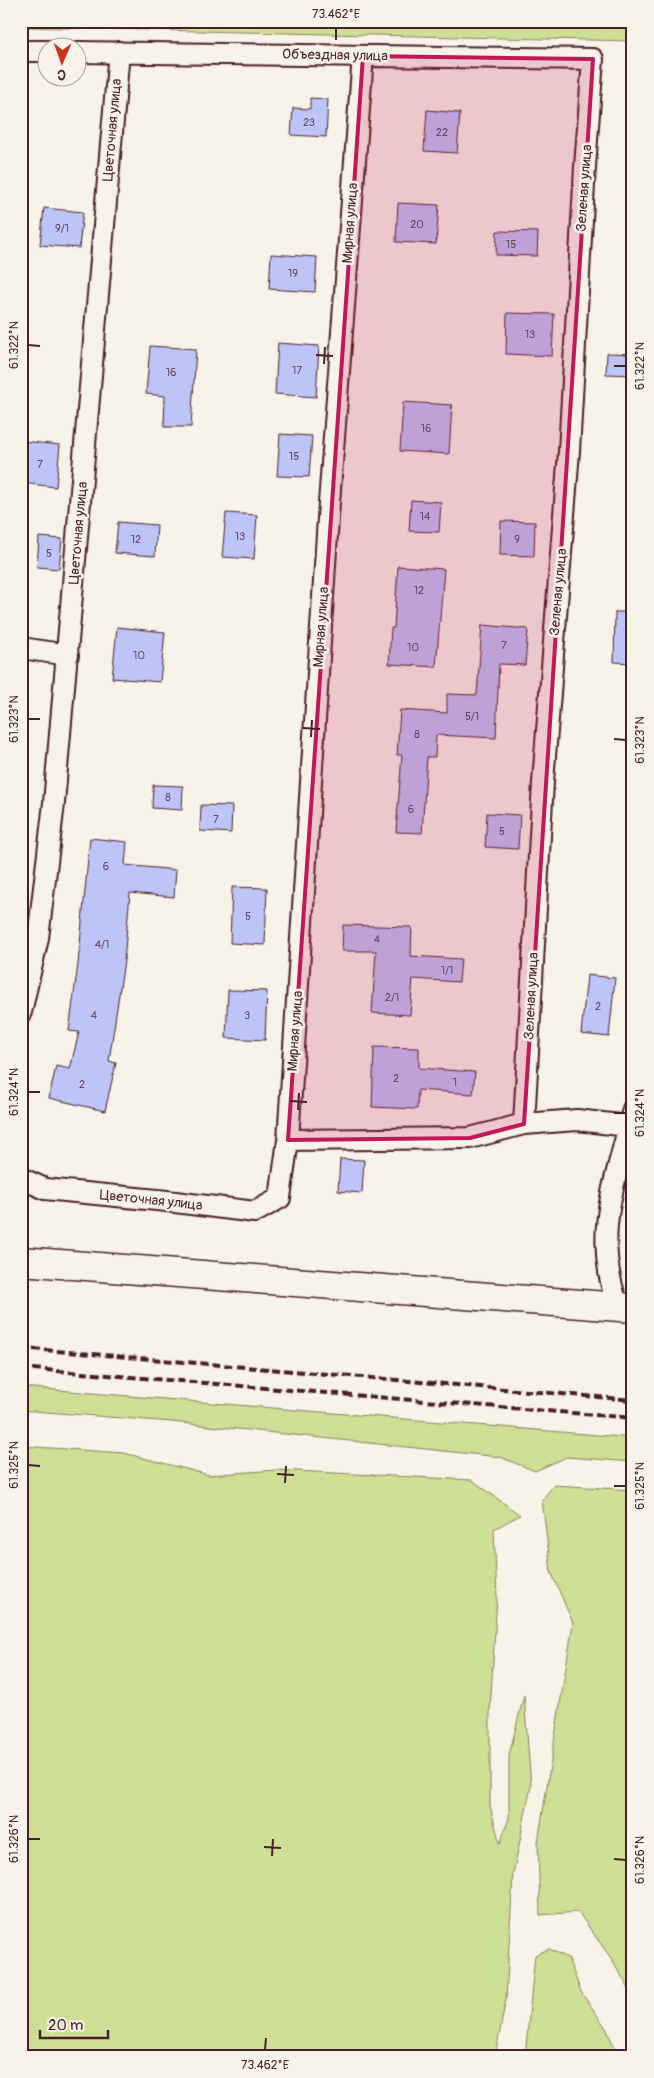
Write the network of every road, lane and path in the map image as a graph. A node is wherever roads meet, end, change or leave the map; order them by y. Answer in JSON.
{"nodes":[{"id":1,"x":21,"y":51,"type":"edge"},
{"id":2,"x":38,"y":51,"type":"edge"},
{"id":3,"x":88,"y":52,"type":"edge"},
{"id":4,"x":119,"y":52,"type":"junction"},
{"id":5,"x":362,"y":56,"type":"junction"},
{"id":6,"x":593,"y":59,"type":"joint"},
{"id":7,"x":21,"y":648,"type":"edge"},
{"id":8,"x":68,"y":655,"type":"junction"},
{"id":9,"x":21,"y":1012,"type":"edge"},
{"id":10,"x":630,"y":1118,"type":"edge"},
{"id":11,"x":524,"y":1124,"type":"junction"},
{"id":12,"x":288,"y":1140,"type":"junction"},
{"id":13,"x":21,"y":1178,"type":"edge"},
{"id":14,"x":280,"y":1198,"type":"joint"},
{"id":15,"x":21,"y":1261,"type":"edge"},
{"id":16,"x":625,"y":1307,"type":"edge"}],
"edges":[{"from":1,"to":2,"type":"street"},
{"from":3,"to":4,"type":"street","name":"Объездная улица"},
{"from":4,"to":5,"type":"street","name":"Объездная улица"},
{"from":4,"to":8,"type":"street","name":"Цветочная улица"},
{"from":5,"to":6,"type":"street","name":"Объездная улица"},
{"from":5,"to":12,"type":"street","name":"Мирная улица"},
{"from":6,"to":11,"type":"street","name":"Зеленая улица"},
{"from":7,"to":8,"type":"street"},
{"from":8,"to":9,"type":"street","name":"Цветочная улица"},
{"from":10,"to":11,"type":"street"},
{"from":10,"to":16,"type":"street"},
{"from":11,"to":12,"type":"street"},
{"from":12,"to":14,"type":"street","name":"Мирная улица"},
{"from":13,"to":14,"type":"street","name":"Цветочная улица"},
{"from":15,"to":16,"type":"street"}]}
